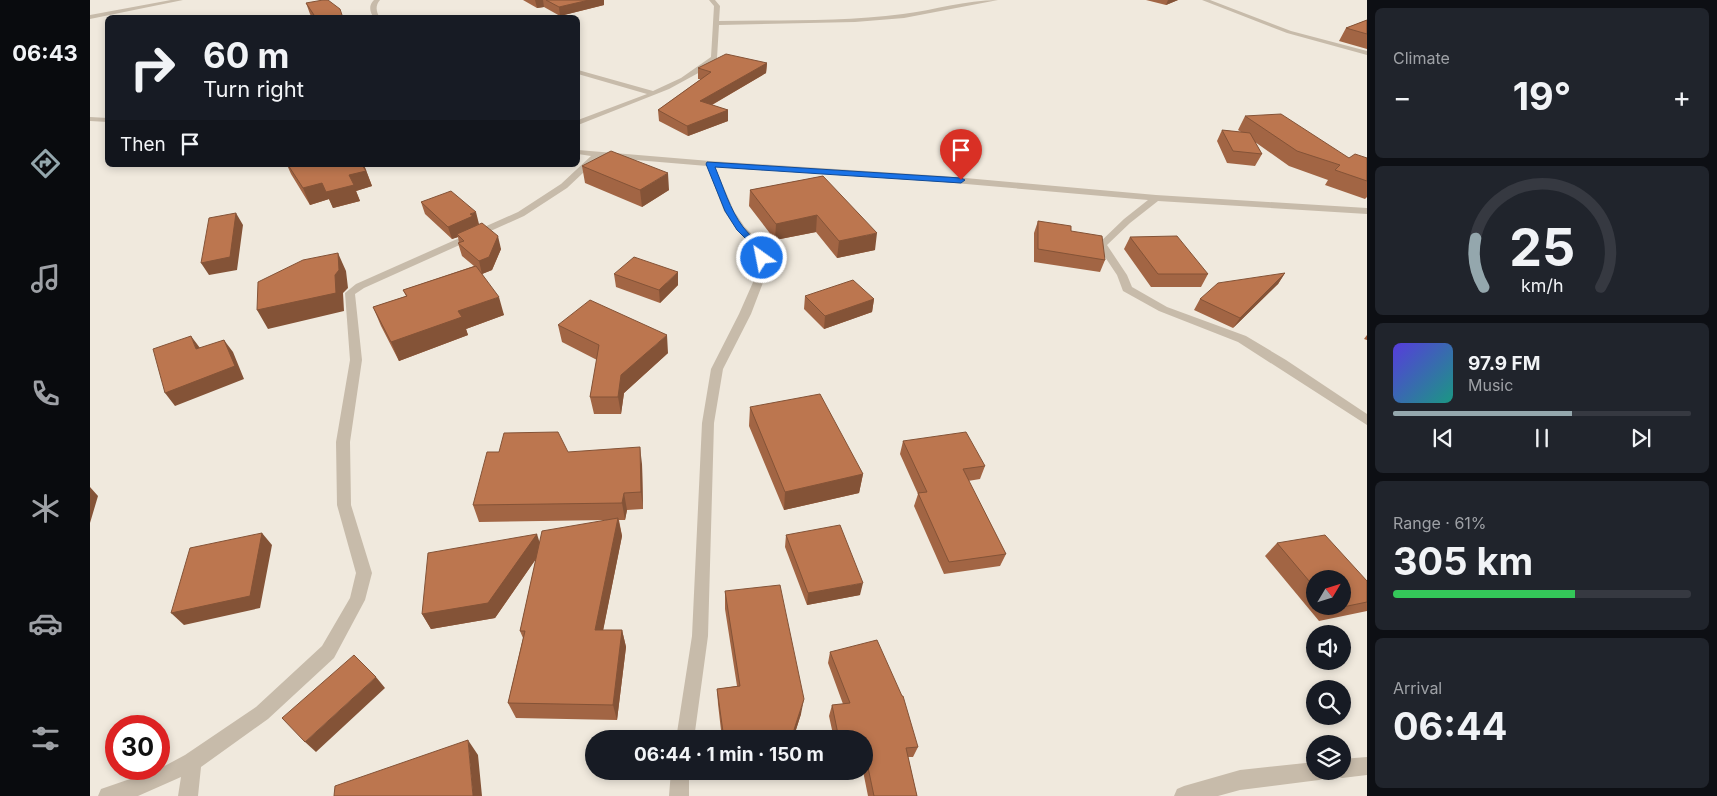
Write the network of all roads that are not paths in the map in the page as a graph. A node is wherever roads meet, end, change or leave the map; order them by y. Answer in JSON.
{"nodes":[{"id":1,"x":180,"y":0,"type":"edge"},
{"id":2,"x":377,"y":0,"type":"edge"},
{"id":3,"x":712,"y":0,"type":"edge"},
{"id":4,"x":995,"y":0,"type":"edge"},
{"id":5,"x":1205,"y":0,"type":"edge"},
{"id":6,"x":376,"y":15,"type":"edge"},
{"id":7,"x":90,"y":17,"type":"edge"},
{"id":8,"x":717,"y":23,"type":"junction"},
{"id":9,"x":1367,"y":53,"type":"edge"},
{"id":10,"x":580,"y":73,"type":"edge"},
{"id":11,"x":651,"y":94,"type":"junction"},
{"id":12,"x":90,"y":119,"type":"edge"},
{"id":13,"x":105,"y":120,"type":"edge"},
{"id":14,"x":580,"y":122,"type":"edge"},
{"id":15,"x":580,"y":152,"type":"edge"},
{"id":16,"x":598,"y":154,"type":"junction"},
{"id":17,"x":710,"y":164,"type":"junction"},
{"id":18,"x":1156,"y":198,"type":"junction"},
{"id":19,"x":1367,"y":211,"type":"edge"},
{"id":20,"x":1367,"y":420,"type":"edge"},
{"id":21,"x":686,"y":730,"type":"edge"},
{"id":22,"x":192,"y":762,"type":"junction"},
{"id":23,"x":1367,"y":766,"type":"edge"},
{"id":24,"x":1351,"y":768,"type":"edge"},
{"id":25,"x":1306,"y":772,"type":"edge"},
{"id":26,"x":680,"y":780,"type":"edge"},
{"id":27,"x":108,"y":796,"type":"edge"},
{"id":28,"x":188,"y":796,"type":"edge"},
{"id":29,"x":679,"y":796,"type":"edge"},
{"id":30,"x":1184,"y":796,"type":"edge"}],
"edges":[{"from":1,"to":7,"type":"street"},
{"from":2,"to":6,"type":"street"},
{"from":3,"to":8,"type":"street"},
{"from":4,"to":8,"type":"street"},
{"from":5,"to":9,"type":"street"},
{"from":8,"to":11,"type":"street"},
{"from":10,"to":11,"type":"street"},
{"from":11,"to":14,"type":"street"},
{"from":12,"to":13,"type":"street"},
{"from":15,"to":16,"type":"street"},
{"from":16,"to":17,"type":"street"},
{"from":16,"to":22,"type":"street"},
{"from":17,"to":18,"type":"street"},
{"from":17,"to":21,"type":"street"},
{"from":18,"to":19,"type":"street"},
{"from":18,"to":20,"type":"street"},
{"from":22,"to":27,"type":"street"},
{"from":22,"to":28,"type":"street"},
{"from":23,"to":24,"type":"street"},
{"from":25,"to":30,"type":"street"},
{"from":26,"to":29,"type":"street"}]}
